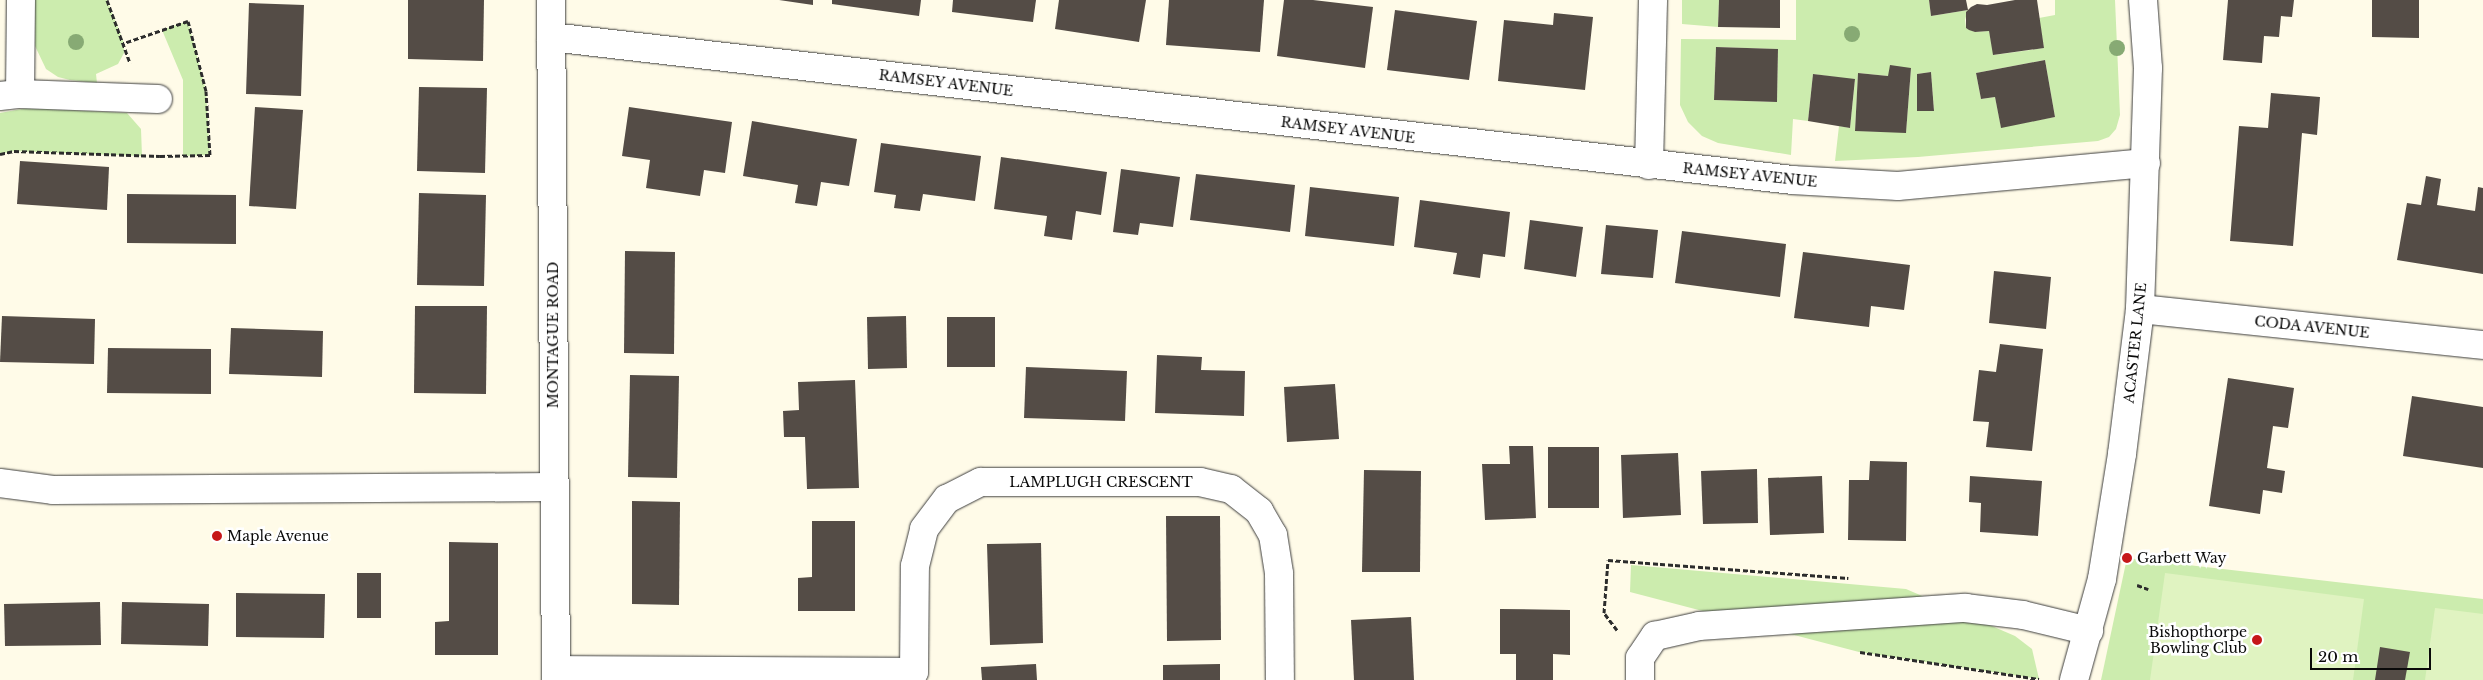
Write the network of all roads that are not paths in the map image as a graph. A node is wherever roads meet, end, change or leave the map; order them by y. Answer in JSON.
{"nodes":[{"id":1,"x":21,"y":0,"type":"edge"},
{"id":2,"x":552,"y":0,"type":"edge"},
{"id":3,"x":1652,"y":0,"type":"edge"},
{"id":4,"x":2143,"y":0,"type":"edge"},
{"id":5,"x":551,"y":37,"type":"junction"},
{"id":6,"x":10,"y":95,"type":"edge"},
{"id":7,"x":150,"y":98,"type":"road end"},
{"id":8,"x":2146,"y":163,"type":"junction"},
{"id":9,"x":1649,"y":165,"type":"junction"},
{"id":10,"x":2140,"y":309,"type":"junction"},
{"id":11,"x":2483,"y":345,"type":"edge"},
{"id":12,"x":0,"y":483,"type":"edge"},
{"id":13,"x":554,"y":487,"type":"junction"},
{"id":14,"x":2089,"y":631,"type":"junction"},
{"id":15,"x":1640,"y":669,"type":"edge"},
{"id":16,"x":556,"y":675,"type":"edge"},
{"id":17,"x":914,"y":676,"type":"edge"},
{"id":18,"x":1280,"y":680,"type":"edge"},
{"id":19,"x":2074,"y":680,"type":"edge"}],
"edges":[{"from":1,"to":6,"type":"street"},
{"from":2,"to":5,"type":"street","name":"MONTAGUE ROAD"},
{"from":3,"to":9,"type":"street"},
{"from":4,"to":8,"type":"street","name":"ACASTER LANE"},
{"from":5,"to":9,"type":"street","name":"RAMSEY AVENUE"},
{"from":5,"to":13,"type":"street","name":"MONTAGUE ROAD"},
{"from":6,"to":7,"type":"street"},
{"from":8,"to":9,"type":"street","name":"RAMSEY AVENUE"},
{"from":8,"to":10,"type":"street","name":"ACASTER LANE"},
{"from":10,"to":11,"type":"street","name":"CODA AVENUE"},
{"from":10,"to":14,"type":"street","name":"ACASTER LANE"},
{"from":12,"to":13,"type":"street"},
{"from":13,"to":16,"type":"street","name":"MONTAGUE ROAD"},
{"from":14,"to":15,"type":"street"},
{"from":14,"to":19,"type":"street","name":"ACASTER LANE"},
{"from":16,"to":17,"type":"street","name":"LAMPLUGH CRESCENT"},
{"from":17,"to":18,"type":"street","name":"LAMPLUGH CRESCENT"}]}
